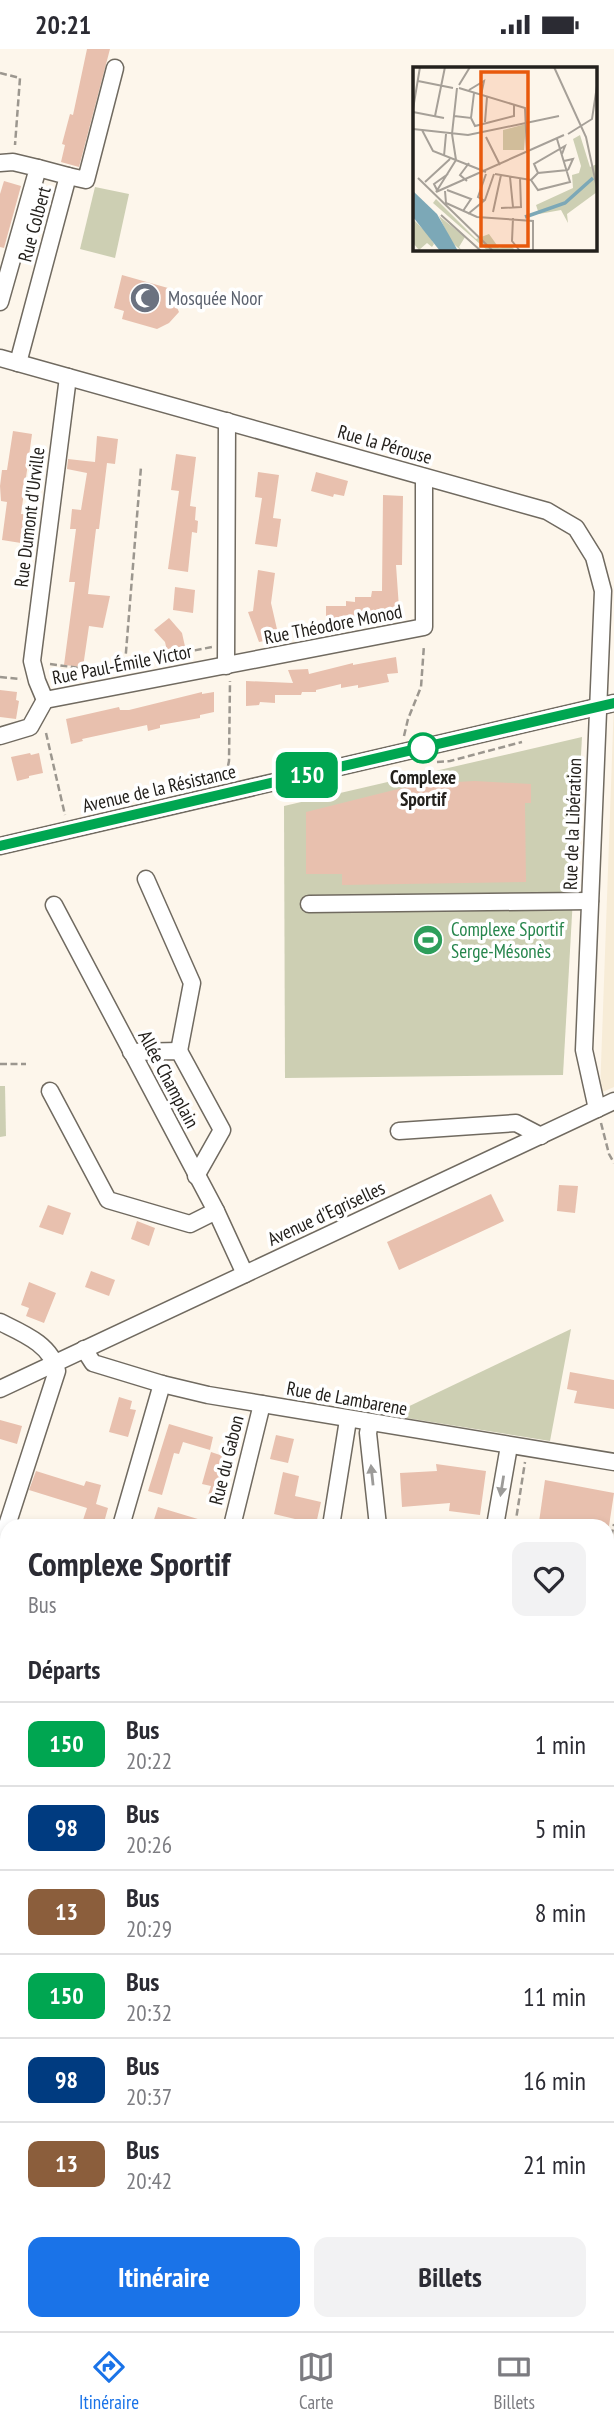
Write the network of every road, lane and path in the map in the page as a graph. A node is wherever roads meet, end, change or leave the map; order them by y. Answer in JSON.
{"nodes":[{"id":1,"x":115,"y":68,"type":"dead end"},
{"id":2,"x":0,"y":73,"type":"edge"},
{"id":3,"x":7,"y":163,"type":"edge"},
{"id":4,"x":38,"y":168,"type":"junction"},
{"id":5,"x":68,"y":176,"type":"junction"},
{"id":6,"x":0,"y":302,"type":"edge"},
{"id":7,"x":0,"y":358,"type":"edge"},
{"id":8,"x":18,"y":363,"type":"junction"},
{"id":9,"x":68,"y":377,"type":"junction"},
{"id":10,"x":227,"y":421,"type":"junction"},
{"id":11,"x":141,"y":467,"type":"dead end"},
{"id":12,"x":424,"y":477,"type":"junction"},
{"id":13,"x":424,"y":627,"type":"junction"},
{"id":14,"x":217,"y":646,"type":"dead end"},
{"id":15,"x":32,"y":661,"type":"junction"},
{"id":16,"x":125,"y":664,"type":"junction"},
{"id":17,"x":226,"y":666,"type":"junction"},
{"id":18,"x":0,"y":677,"type":"edge"},
{"id":19,"x":37,"y":681,"type":"junction"},
{"id":20,"x":46,"y":701,"type":"junction"},
{"id":21,"x":606,"y":705,"type":"edge"},
{"id":22,"x":36,"y":719,"type":"junction"},
{"id":23,"x":0,"y":736,"type":"edge"},
{"id":24,"x":404,"y":738,"type":"dead end"},
{"id":25,"x":225,"y":779,"type":"dead end"},
{"id":26,"x":66,"y":816,"type":"dead end"},
{"id":27,"x":0,"y":846,"type":"edge"},
{"id":28,"x":146,"y":879,"type":"dead end"},
{"id":29,"x":590,"y":901,"type":"junction"},
{"id":30,"x":309,"y":904,"type":"dead end"},
{"id":31,"x":54,"y":905,"type":"dead end"},
{"id":32,"x":179,"y":1051,"type":"junction"},
{"id":33,"x":131,"y":1052,"type":"junction"},
{"id":34,"x":26,"y":1064,"type":"dead end"},
{"id":35,"x":0,"y":1065,"type":"edge"},
{"id":36,"x":50,"y":1091,"type":"dead end"},
{"id":37,"x":614,"y":1101,"type":"edge"},
{"id":38,"x":597,"y":1109,"type":"junction"},
{"id":39,"x":399,"y":1131,"type":"dead end"},
{"id":40,"x":541,"y":1136,"type":"junction"},
{"id":41,"x":614,"y":1163,"type":"edge"},
{"id":42,"x":197,"y":1176,"type":"junction"},
{"id":43,"x":216,"y":1211,"type":"junction"},
{"id":44,"x":244,"y":1274,"type":"junction"},
{"id":45,"x":0,"y":1322,"type":"edge"},
{"id":46,"x":84,"y":1349,"type":"junction"},
{"id":47,"x":55,"y":1363,"type":"junction"},
{"id":48,"x":162,"y":1384,"type":"junction"},
{"id":49,"x":0,"y":1388,"type":"edge"},
{"id":50,"x":261,"y":1404,"type":"junction"},
{"id":51,"x":348,"y":1420,"type":"junction"},
{"id":52,"x":370,"y":1424,"type":"junction"},
{"id":53,"x":509,"y":1445,"type":"junction"},
{"id":54,"x":527,"y":1448,"type":"junction"},
{"id":55,"x":614,"y":1462,"type":"edge"},
{"id":56,"x":9,"y":1519,"type":"edge"},
{"id":57,"x":123,"y":1519,"type":"edge"},
{"id":58,"x":234,"y":1519,"type":"edge"},
{"id":59,"x":332,"y":1519,"type":"edge"},
{"id":60,"x":377,"y":1519,"type":"edge"},
{"id":61,"x":496,"y":1519,"type":"edge"},
{"id":62,"x":516,"y":1519,"type":"edge"}],
"edges":[{"from":1,"to":5,"type":"street","name":"Rue Colbert"},
{"from":2,"to":3,"type":"path"},
{"from":3,"to":4,"type":"street","name":"Rue Colbert"},
{"from":4,"to":5,"type":"street","name":"Rue Colbert"},
{"from":4,"to":6,"type":"street","name":"Rue Colbert"},
{"from":5,"to":8,"type":"street","name":"Rue Colbert"},
{"from":7,"to":8,"type":"street","name":"Rue la Pérouse"},
{"from":8,"to":9,"type":"street","name":"Rue la Pérouse"},
{"from":9,"to":10,"type":"street","name":"Rue la Pérouse"},
{"from":9,"to":15,"type":"street","name":"Rue Dumont d'Urville"},
{"from":10,"to":12,"type":"street","name":"Rue la Pérouse"},
{"from":10,"to":17,"type":"street"},
{"from":11,"to":16,"type":"path"},
{"from":12,"to":13,"type":"street","name":"Rue Théodore Monod"},
{"from":12,"to":21,"type":"street","name":"Rue la Pérouse"},
{"from":13,"to":17,"type":"street","name":"Rue Théodore Monod"},
{"from":13,"to":24,"type":"path"},
{"from":14,"to":16,"type":"path"},
{"from":15,"to":16,"type":"path"},
{"from":15,"to":19,"type":"street","name":"Rue Dumont d'Urville"},
{"from":17,"to":20,"type":"street","name":"Rue Paul-Émile Victor"},
{"from":17,"to":25,"type":"path"},
{"from":18,"to":19,"type":"path"},
{"from":19,"to":20,"type":"street","name":"Rue Dumont d'Urville"},
{"from":20,"to":22,"type":"street","name":"Rue Paul-Émile Victor"},
{"from":21,"to":27,"type":"street","name":"Avenue de la Résistance"},
{"from":21,"to":29,"type":"street","name":"Rue de la Libération"},
{"from":22,"to":23,"type":"street"},
{"from":22,"to":26,"type":"path"},
{"from":28,"to":32,"type":"street"},
{"from":29,"to":30,"type":"street"},
{"from":29,"to":38,"type":"street","name":"Rue de la Libération"},
{"from":31,"to":33,"type":"street","name":"Allée Champlain"},
{"from":32,"to":33,"type":"street"},
{"from":32,"to":42,"type":"street"},
{"from":33,"to":42,"type":"street","name":"Allée Champlain"},
{"from":34,"to":35,"type":"path"},
{"from":36,"to":43,"type":"street"},
{"from":37,"to":38,"type":"street","name":"Avenue d'Egriselles"},
{"from":38,"to":40,"type":"street","name":"Avenue d'Egriselles"},
{"from":38,"to":41,"type":"path"},
{"from":39,"to":40,"type":"street"},
{"from":40,"to":44,"type":"street","name":"Avenue d'Egriselles"},
{"from":42,"to":43,"type":"street","name":"Allée Champlain"},
{"from":43,"to":44,"type":"street","name":"Allée Champlain"},
{"from":44,"to":46,"type":"street","name":"Avenue d'Egriselles"},
{"from":45,"to":47,"type":"street"},
{"from":46,"to":47,"type":"street","name":"Avenue d'Egriselles"},
{"from":46,"to":48,"type":"street","name":"Rue de Lambarene"},
{"from":47,"to":49,"type":"street","name":"Avenue d'Egriselles"},
{"from":47,"to":56,"type":"street"},
{"from":48,"to":50,"type":"street","name":"Rue de Lambarene"},
{"from":48,"to":57,"type":"street"},
{"from":50,"to":51,"type":"street","name":"Rue de Lambarene"},
{"from":50,"to":58,"type":"street","name":"Rue du Gabon"},
{"from":51,"to":52,"type":"street","name":"Rue de Lambarene"},
{"from":51,"to":59,"type":"street"},
{"from":52,"to":53,"type":"street","name":"Rue de Lambarene"},
{"from":60,"to":52,"type":"street","one_way":true},
{"from":53,"to":54,"type":"street","name":"Rue de Lambarene"},
{"from":53,"to":61,"type":"street","one_way":true},
{"from":54,"to":55,"type":"street","name":"Rue de Lambarene"},
{"from":54,"to":62,"type":"path"}]}
